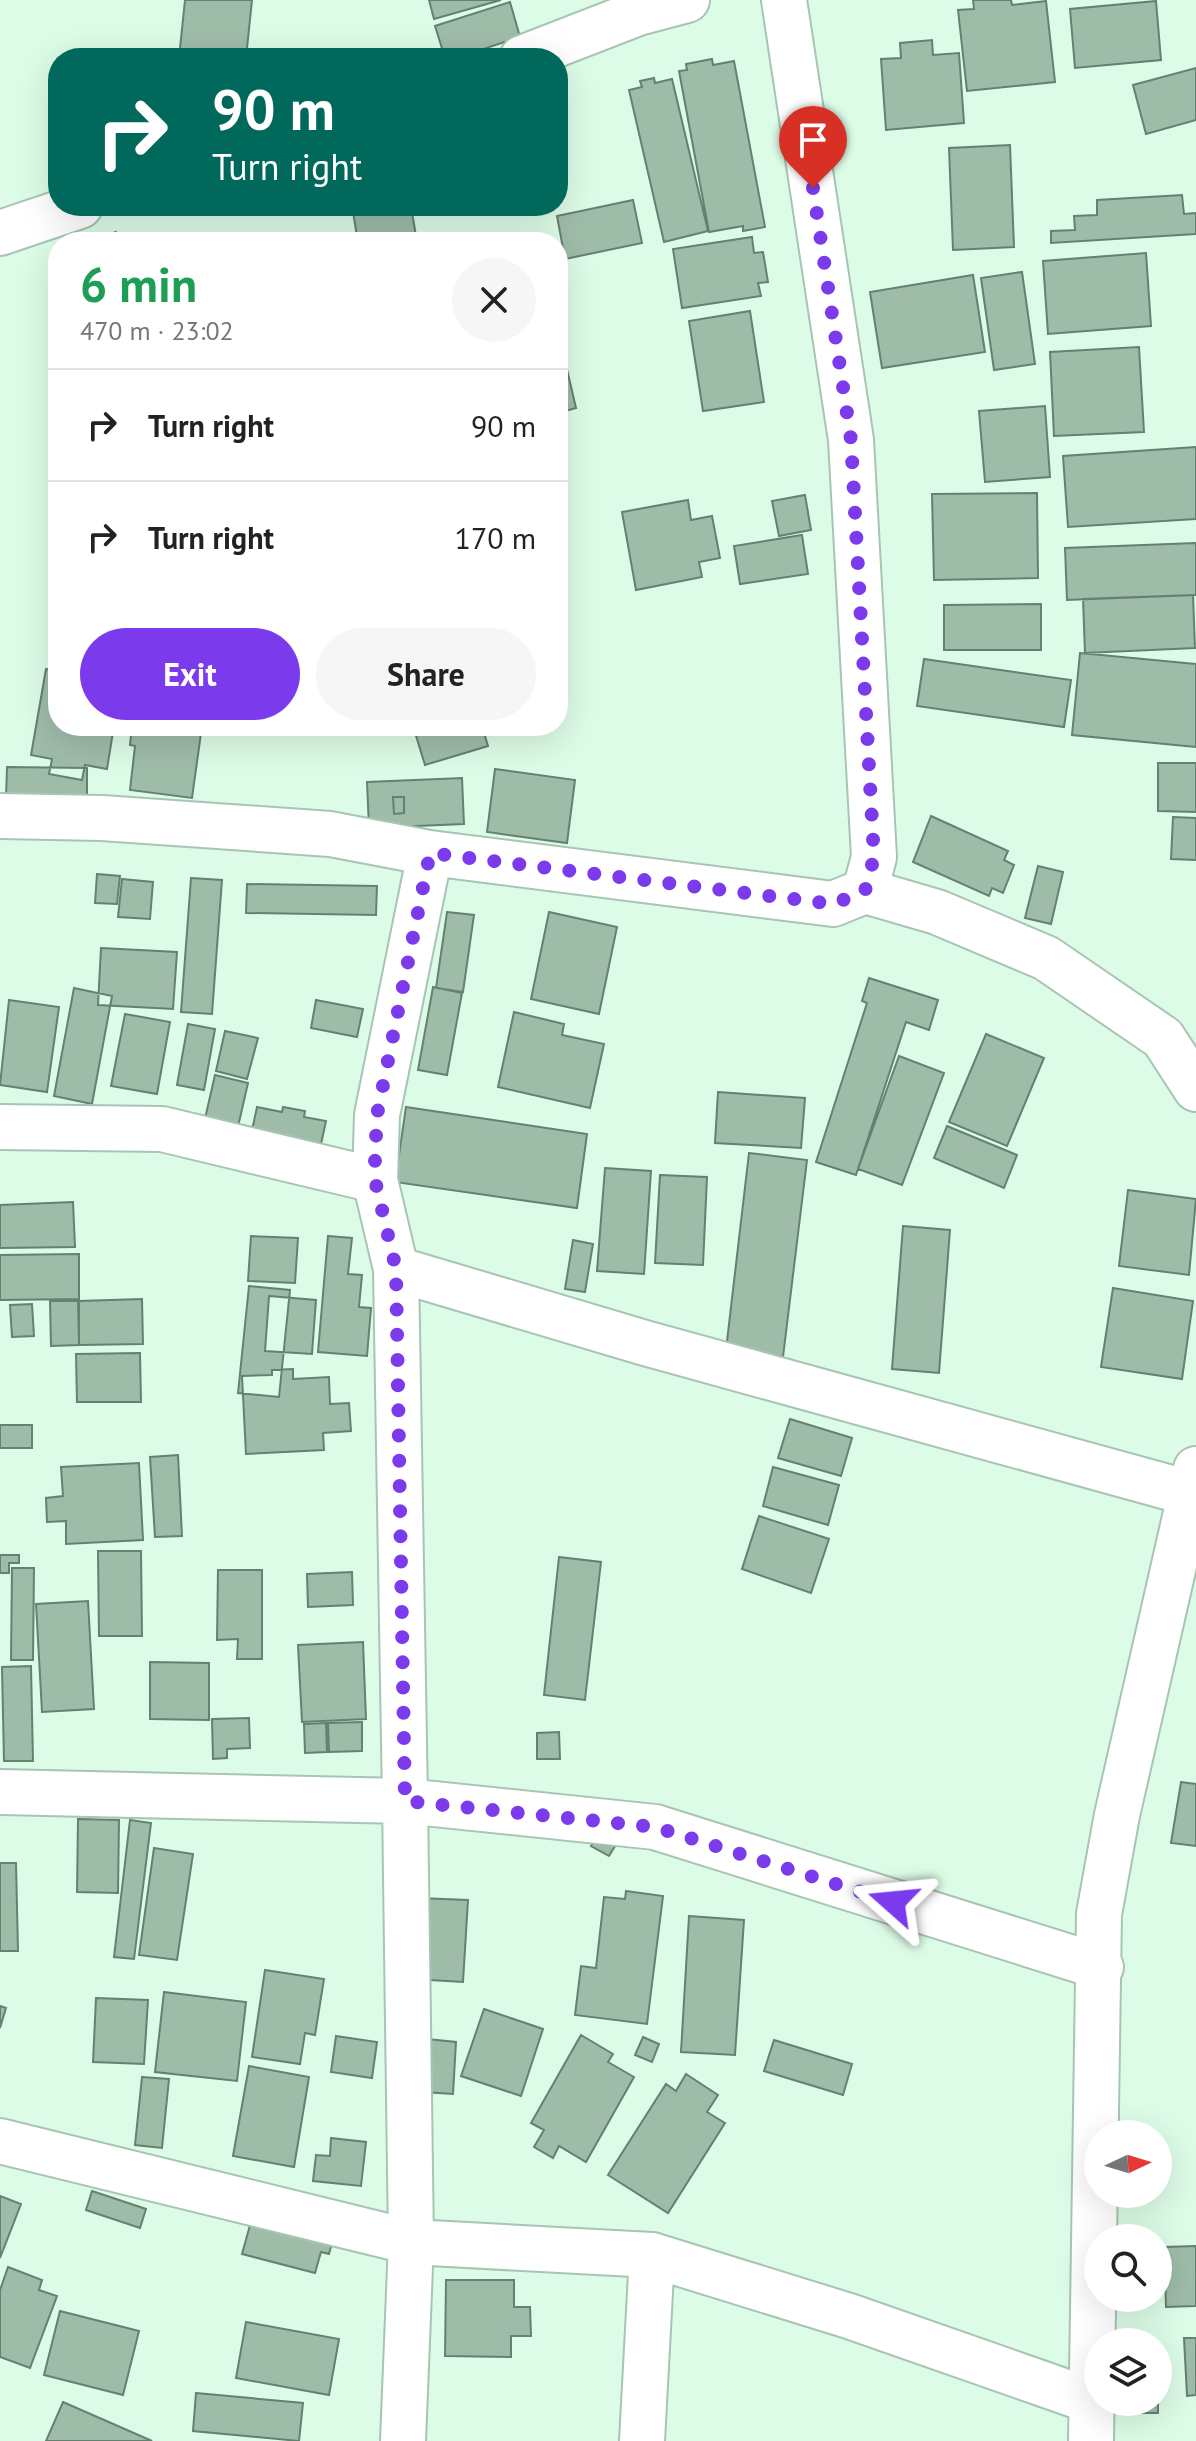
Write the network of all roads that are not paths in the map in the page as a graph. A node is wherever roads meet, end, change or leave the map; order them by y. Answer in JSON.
{"nodes":[{"id":1,"x":687,"y":0,"type":"edge"},
{"id":2,"x":784,"y":0,"type":"edge"},
{"id":3,"x":548,"y":48,"type":"edge"},
{"id":4,"x":50,"y":216,"type":"edge"},
{"id":5,"x":0,"y":233,"type":"edge"},
{"id":6,"x":0,"y":816,"type":"edge"},
{"id":7,"x":430,"y":853,"type":"junction"},
{"id":8,"x":865,"y":891,"type":"junction"},
{"id":9,"x":1196,"y":1089,"type":"edge"},
{"id":10,"x":0,"y":1127,"type":"edge"},
{"id":11,"x":375,"y":1180,"type":"junction"},
{"id":12,"x":396,"y":1269,"type":"junction"},
{"id":13,"x":1192,"y":1481,"type":"edge"},
{"id":14,"x":0,"y":1792,"type":"edge"},
{"id":15,"x":405,"y":1801,"type":"junction"},
{"id":16,"x":1101,"y":1967,"type":"junction"},
{"id":17,"x":0,"y":2141,"type":"edge"},
{"id":18,"x":411,"y":2242,"type":"junction"},
{"id":19,"x":652,"y":2255,"type":"junction"},
{"id":20,"x":1090,"y":2420,"type":"edge"},
{"id":21,"x":403,"y":2441,"type":"edge"},
{"id":22,"x":642,"y":2441,"type":"edge"}],
"edges":[{"from":1,"to":3,"type":"street"},
{"from":2,"to":8,"type":"street"},
{"from":4,"to":5,"type":"street"},
{"from":6,"to":7,"type":"street"},
{"from":7,"to":8,"type":"street"},
{"from":7,"to":11,"type":"street"},
{"from":8,"to":9,"type":"street"},
{"from":10,"to":11,"type":"street"},
{"from":11,"to":12,"type":"street"},
{"from":12,"to":13,"type":"street"},
{"from":12,"to":15,"type":"street"},
{"from":13,"to":16,"type":"street"},
{"from":14,"to":15,"type":"street"},
{"from":15,"to":16,"type":"street"},
{"from":15,"to":18,"type":"street"},
{"from":16,"to":20,"type":"street"},
{"from":17,"to":18,"type":"street"},
{"from":18,"to":19,"type":"street"},
{"from":18,"to":21,"type":"street"},
{"from":19,"to":20,"type":"street"},
{"from":19,"to":22,"type":"street"}]}
